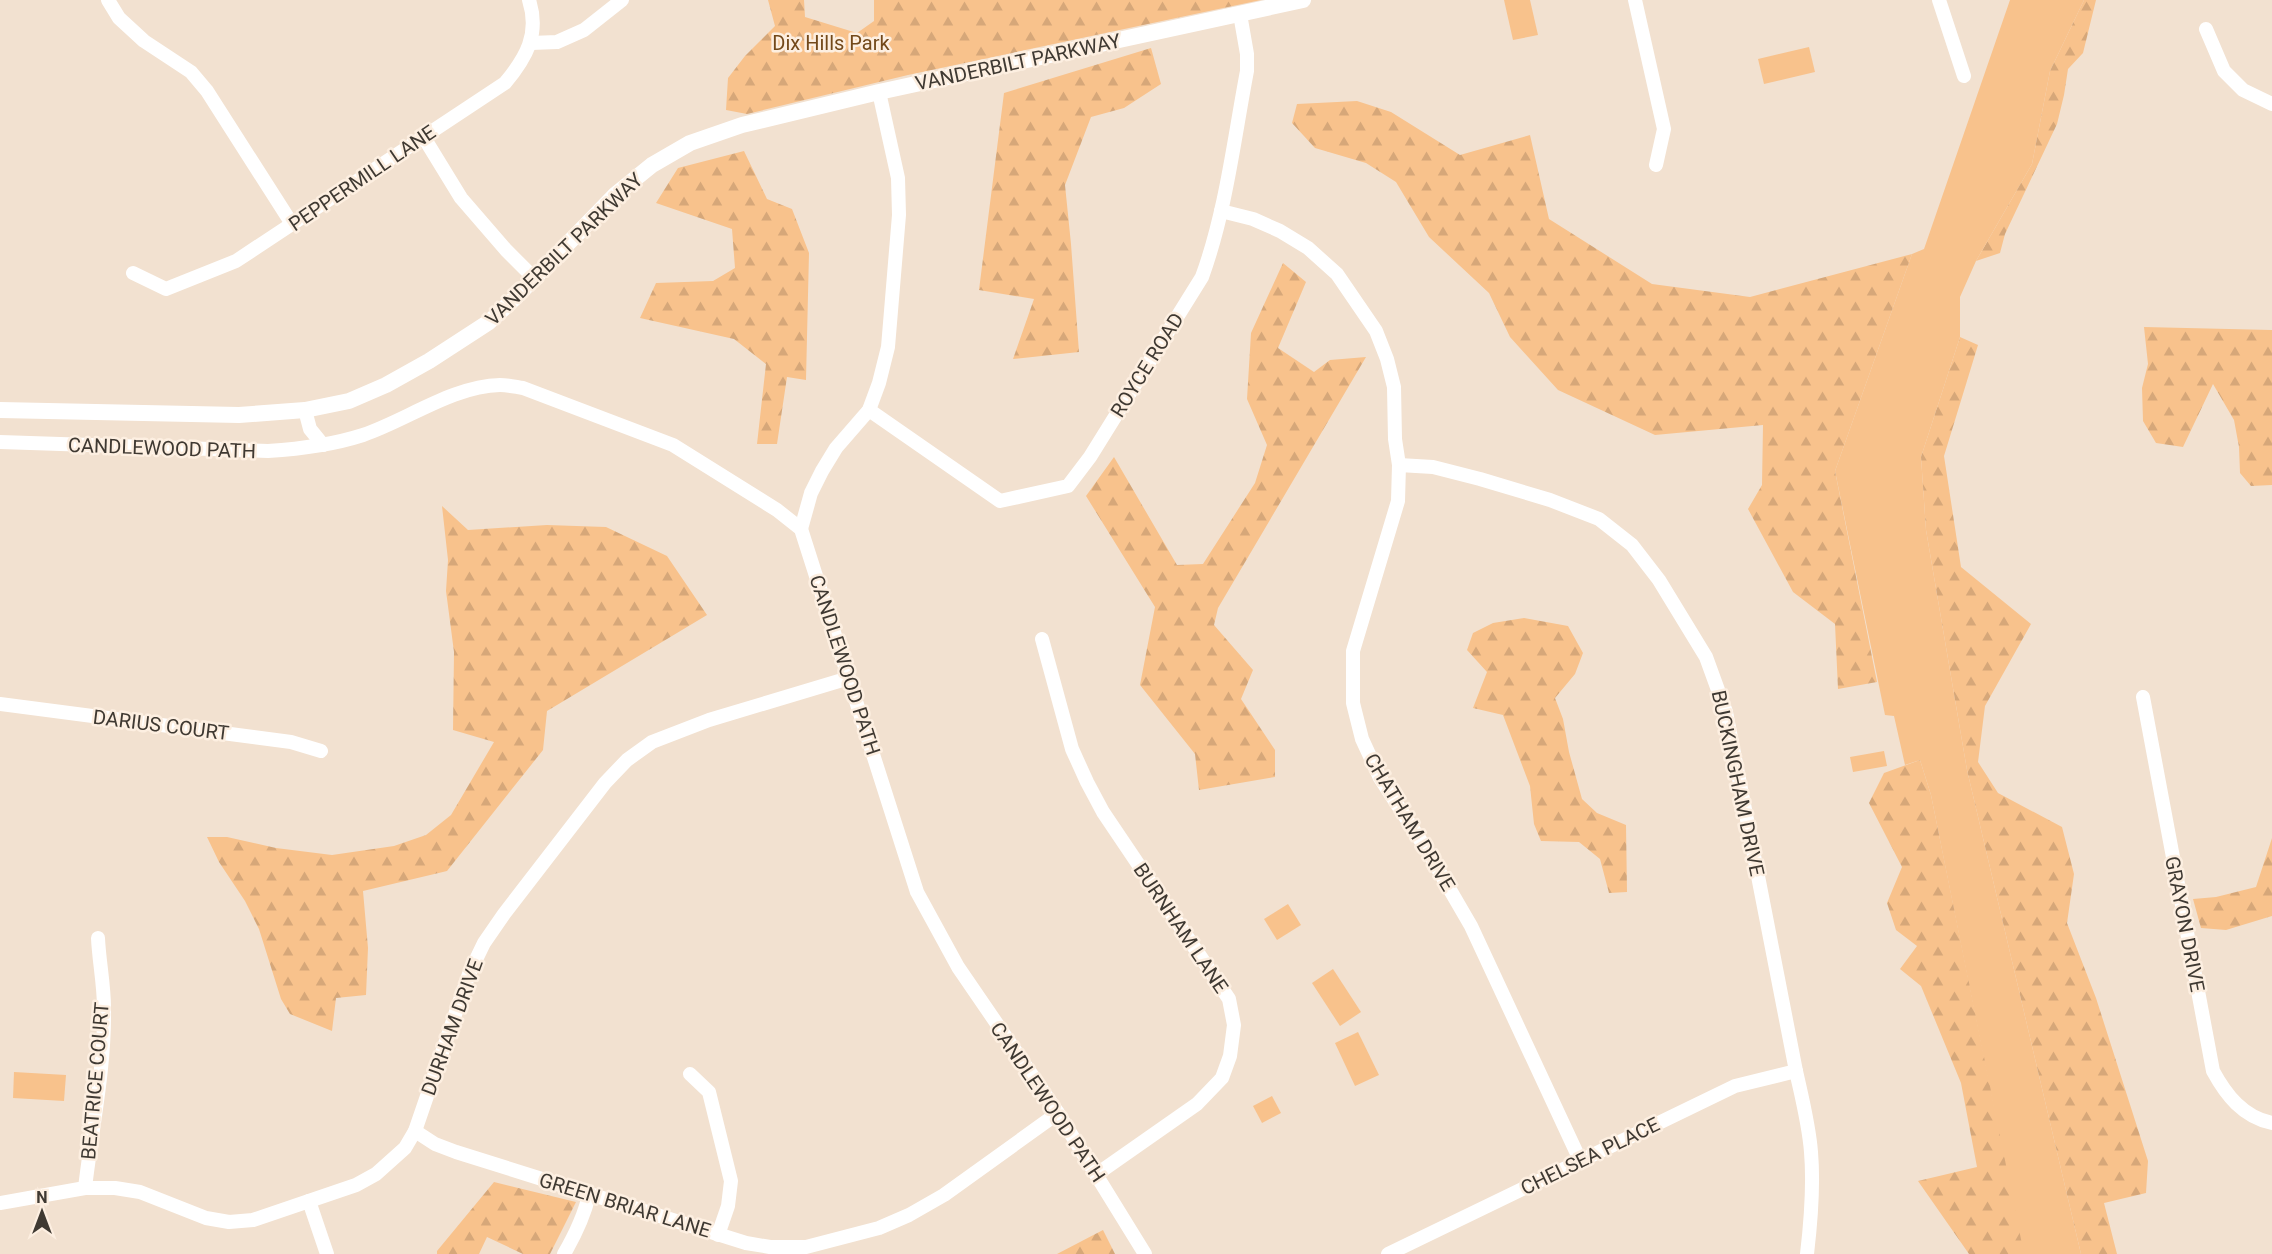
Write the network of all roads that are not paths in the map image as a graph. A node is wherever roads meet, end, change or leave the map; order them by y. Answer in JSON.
{"nodes":[{"id":1,"x":108,"y":0,"type":"edge"},
{"id":2,"x":529,"y":0,"type":"edge"},
{"id":3,"x":622,"y":0,"type":"edge"},
{"id":4,"x":1303,"y":0,"type":"edge"},
{"id":5,"x":1635,"y":0,"type":"edge"},
{"id":6,"x":1939,"y":0,"type":"edge"},
{"id":7,"x":1240,"y":14,"type":"junction"},
{"id":8,"x":2206,"y":29,"type":"dead end"},
{"id":9,"x":531,"y":43,"type":"junction"},
{"id":10,"x":1964,"y":76,"type":"dead end"},
{"id":11,"x":879,"y":92,"type":"junction"},
{"id":12,"x":2272,"y":104,"type":"edge"},
{"id":13,"x":423,"y":136,"type":"junction"},
{"id":14,"x":1656,"y":165,"type":"dead end"},
{"id":15,"x":1221,"y":211,"type":"junction"},
{"id":16,"x":292,"y":224,"type":"junction"},
{"id":17,"x":133,"y":273,"type":"dead end"},
{"id":18,"x":534,"y":278,"type":"junction"},
{"id":19,"x":0,"y":410,"type":"edge"},
{"id":20,"x":305,"y":410,"type":"junction"},
{"id":21,"x":868,"y":410,"type":"junction"},
{"id":22,"x":0,"y":442,"type":"edge"},
{"id":23,"x":323,"y":444,"type":"junction"},
{"id":24,"x":1400,"y":465,"type":"junction"},
{"id":25,"x":801,"y":529,"type":"junction"},
{"id":26,"x":1042,"y":639,"type":"dead end"},
{"id":27,"x":849,"y":678,"type":"junction"},
{"id":28,"x":2143,"y":697,"type":"dead end"},
{"id":29,"x":0,"y":704,"type":"edge"},
{"id":30,"x":321,"y":752,"type":"dead end"},
{"id":31,"x":98,"y":938,"type":"dead end"},
{"id":32,"x":1796,"y":1071,"type":"junction"},
{"id":33,"x":690,"y":1074,"type":"dead end"},
{"id":34,"x":1058,"y":1113,"type":"junction"},
{"id":35,"x":2272,"y":1123,"type":"edge"},
{"id":36,"x":415,"y":1131,"type":"junction"},
{"id":37,"x":1580,"y":1160,"type":"junction"},
{"id":38,"x":1097,"y":1174,"type":"junction"},
{"id":39,"x":85,"y":1188,"type":"junction"},
{"id":40,"x":589,"y":1195,"type":"junction"},
{"id":41,"x":309,"y":1201,"type":"junction"},
{"id":42,"x":0,"y":1203,"type":"edge"},
{"id":43,"x":718,"y":1235,"type":"junction"},
{"id":44,"x":327,"y":1254,"type":"edge"},
{"id":45,"x":564,"y":1254,"type":"edge"},
{"id":46,"x":1145,"y":1254,"type":"edge"},
{"id":47,"x":1388,"y":1254,"type":"edge"},
{"id":48,"x":1807,"y":1254,"type":"edge"}],
"edges":[{"from":1,"to":16,"type":"street"},
{"from":2,"to":9,"type":"street","name":"PEPPERMILL LANE"},
{"from":3,"to":9,"type":"street"},
{"from":4,"to":7,"type":"main road","name":"VANDERBILT PARKWAY"},
{"from":5,"to":14,"type":"street"},
{"from":6,"to":10,"type":"street"},
{"from":7,"to":11,"type":"main road","name":"VANDERBILT PARKWAY"},
{"from":7,"to":15,"type":"street","name":"ROYCE ROAD"},
{"from":8,"to":12,"type":"street"},
{"from":9,"to":13,"type":"street","name":"PEPPERMILL LANE"},
{"from":11,"to":18,"type":"main road","name":"VANDERBILT PARKWAY"},
{"from":11,"to":21,"type":"street"},
{"from":13,"to":16,"type":"street","name":"PEPPERMILL LANE"},
{"from":13,"to":18,"type":"street"},
{"from":15,"to":21,"type":"street","name":"ROYCE ROAD"},
{"from":15,"to":24,"type":"street","name":"CHATHAM DRIVE"},
{"from":16,"to":17,"type":"street","name":"PEPPERMILL LANE"},
{"from":18,"to":20,"type":"main road","name":"VANDERBILT PARKWAY"},
{"from":19,"to":20,"type":"main road","name":"VANDERBILT PARKWAY"},
{"from":20,"to":23,"type":"street"},
{"from":21,"to":25,"type":"street"},
{"from":22,"to":23,"type":"street","name":"CANDLEWOOD PATH"},
{"from":23,"to":25,"type":"street","name":"CANDLEWOOD PATH"},
{"from":24,"to":32,"type":"street","name":"BUCKINGHAM DRIVE"},
{"from":24,"to":37,"type":"street","name":"CHATHAM DRIVE"},
{"from":25,"to":27,"type":"street","name":"CANDLEWOOD PATH"},
{"from":26,"to":38,"type":"street","name":"BURNHAM LANE"},
{"from":27,"to":34,"type":"street","name":"CANDLEWOOD PATH"},
{"from":27,"to":36,"type":"street","name":"DURHAM DRIVE"},
{"from":28,"to":35,"type":"street","name":"GRAYON DRIVE"},
{"from":29,"to":30,"type":"street","name":"DARIUS COURT"},
{"from":31,"to":39,"type":"street","name":"BEATRICE COURT"},
{"from":32,"to":37,"type":"street","name":"CHELSEA PLACE"},
{"from":32,"to":48,"type":"street","name":"BUCKINGHAM DRIVE"},
{"from":33,"to":43,"type":"street"},
{"from":34,"to":38,"type":"street","name":"CANDLEWOOD PATH"},
{"from":34,"to":43,"type":"street","name":"GREEN BRIAR LANE"},
{"from":36,"to":40,"type":"street","name":"GREEN BRIAR LANE"},
{"from":36,"to":41,"type":"street","name":"DURHAM DRIVE"},
{"from":37,"to":47,"type":"street","name":"CHELSEA PLACE"},
{"from":38,"to":46,"type":"street","name":"CANDLEWOOD PATH"},
{"from":39,"to":41,"type":"street","name":"DURHAM DRIVE"},
{"from":39,"to":42,"type":"street","name":"DURHAM DRIVE"},
{"from":40,"to":43,"type":"street","name":"GREEN BRIAR LANE"},
{"from":40,"to":45,"type":"street"},
{"from":41,"to":44,"type":"street"}]}
